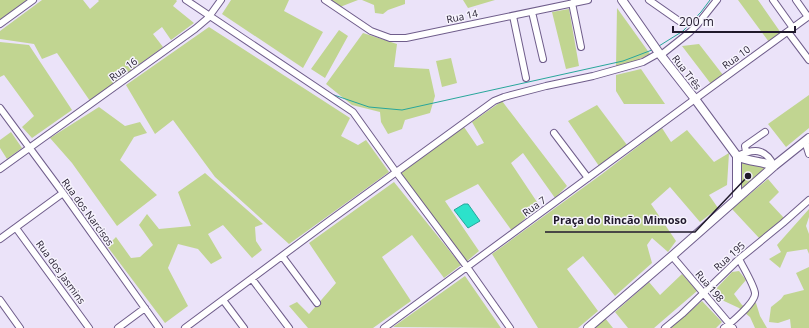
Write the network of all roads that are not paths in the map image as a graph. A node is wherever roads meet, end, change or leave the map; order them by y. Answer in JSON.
{"nodes":[{"id":1,"x":33,"y":0,"type":"edge"},
{"id":2,"x":186,"y":0,"type":"edge"},
{"id":3,"x":221,"y":0,"type":"edge"},
{"id":4,"x":325,"y":0,"type":"edge"},
{"id":5,"x":588,"y":0,"type":"edge"},
{"id":6,"x":623,"y":0,"type":"edge"},
{"id":7,"x":649,"y":0,"type":"edge"},
{"id":8,"x":717,"y":0,"type":"edge"},
{"id":9,"x":772,"y":0,"type":"edge"},
{"id":10,"x":796,"y":0,"type":"edge"},
{"id":11,"x":572,"y":3,"type":"junction"},
{"id":12,"x":532,"y":12,"type":"junction"},
{"id":13,"x":512,"y":16,"type":"junction"},
{"id":14,"x":210,"y":17,"type":"junction"},
{"id":15,"x":809,"y":17,"type":"edge"},
{"id":16,"x":679,"y":20,"type":"dead end"},
{"id":17,"x":0,"y":24,"type":"edge"},
{"id":18,"x":791,"y":30,"type":"junction"},
{"id":19,"x":581,"y":47,"type":"dead end"},
{"id":20,"x":660,"y":54,"type":"junction"},
{"id":21,"x":543,"y":59,"type":"dead end"},
{"id":22,"x":809,"y":60,"type":"edge"},
{"id":23,"x":526,"y":78,"type":"dead end"},
{"id":24,"x":695,"y":99,"type":"junction"},
{"id":25,"x":0,"y":108,"type":"edge"},
{"id":26,"x":765,"y":132,"type":"dead end"},
{"id":27,"x":554,"y":133,"type":"dead end"},
{"id":28,"x":807,"y":139,"type":"edge"},
{"id":29,"x":29,"y":148,"type":"junction"},
{"id":30,"x":746,"y":152,"type":"junction"},
{"id":31,"x":809,"y":154,"type":"edge"},
{"id":32,"x":737,"y":156,"type":"junction"},
{"id":33,"x":774,"y":166,"type":"junction"},
{"id":34,"x":0,"y":169,"type":"edge"},
{"id":35,"x":396,"y":172,"type":"junction"},
{"id":36,"x":588,"y":178,"type":"junction"},
{"id":37,"x":63,"y":194,"type":"junction"},
{"id":38,"x":737,"y":198,"type":"junction"},
{"id":39,"x":809,"y":200,"type":"edge"},
{"id":40,"x":16,"y":228,"type":"junction"},
{"id":41,"x":0,"y":239,"type":"edge"},
{"id":42,"x":282,"y":256,"type":"junction"},
{"id":43,"x":672,"y":256,"type":"junction"},
{"id":44,"x":739,"y":259,"type":"junction"},
{"id":45,"x":467,"y":267,"type":"junction"},
{"id":46,"x":252,"y":278,"type":"junction"},
{"id":47,"x":703,"y":294,"type":"junction"},
{"id":48,"x":0,"y":300,"type":"edge"},
{"id":49,"x":223,"y":300,"type":"junction"},
{"id":50,"x":317,"y":303,"type":"dead end"},
{"id":51,"x":145,"y":308,"type":"junction"},
{"id":52,"x":194,"y":322,"type":"junction"},
{"id":53,"x":729,"y":327,"type":"edge"},
{"id":54,"x":20,"y":328,"type":"edge"},
{"id":55,"x":89,"y":328,"type":"edge"},
{"id":56,"x":118,"y":328,"type":"edge"},
{"id":57,"x":159,"y":328,"type":"edge"},
{"id":58,"x":185,"y":328,"type":"edge"},
{"id":59,"x":198,"y":328,"type":"edge"},
{"id":60,"x":244,"y":328,"type":"edge"},
{"id":61,"x":289,"y":328,"type":"edge"},
{"id":62,"x":384,"y":328,"type":"edge"},
{"id":63,"x":510,"y":328,"type":"edge"},
{"id":64,"x":588,"y":328,"type":"edge"},
{"id":65,"x":665,"y":328,"type":"edge"}],
"edges":[{"from":1,"to":17,"type":"street"},
{"from":2,"to":14,"type":"street"},
{"from":3,"to":14,"type":"street","name":"Rua 16"},
{"from":4,"to":13,"type":"street","name":"Rua 14"},
{"from":5,"to":11,"type":"street","name":"Rua 14"},
{"from":6,"to":20,"type":"main road","name":"Rua Três"},
{"from":7,"to":16,"type":"street"},
{"from":8,"to":20,"type":"street"},
{"from":9,"to":18,"type":"street"},
{"from":10,"to":15,"type":"street"},
{"from":11,"to":12,"type":"street","name":"Rua 14"},
{"from":11,"to":19,"type":"street"},
{"from":12,"to":13,"type":"street","name":"Rua 14"},
{"from":12,"to":21,"type":"street"},
{"from":13,"to":23,"type":"street"},
{"from":14,"to":29,"type":"street","name":"Rua 16"},
{"from":14,"to":35,"type":"street"},
{"from":15,"to":18,"type":"street","name":"Rua 10"},
{"from":18,"to":22,"type":"street"},
{"from":18,"to":24,"type":"street","name":"Rua 10"},
{"from":20,"to":24,"type":"main road","name":"Rua Três"},
{"from":20,"to":35,"type":"street"},
{"from":24,"to":32,"type":"main road","name":"Rua Três"},
{"from":24,"to":36,"type":"street","name":"Rua 7"},
{"from":25,"to":29,"type":"street","name":"Rua dos Narcisos"},
{"from":26,"to":30,"type":"street"},
{"from":27,"to":36,"type":"street"},
{"from":28,"to":31,"type":"street"},
{"from":28,"to":33,"type":"main road"},
{"from":29,"to":34,"type":"street","name":"Rua 16"},
{"from":29,"to":37,"type":"street","name":"Rua dos Narcisos"},
{"from":30,"to":32,"type":"street"},
{"from":30,"to":33,"type":"street"},
{"from":32,"to":33,"type":"main road"},
{"from":32,"to":38,"type":"main road"},
{"from":33,"to":38,"type":"main road"},
{"from":35,"to":42,"type":"street"},
{"from":35,"to":45,"type":"street"},
{"from":36,"to":45,"type":"street","name":"Rua 7"},
{"from":37,"to":40,"type":"street"},
{"from":37,"to":51,"type":"street","name":"Rua dos Narcisos"},
{"from":38,"to":43,"type":"main road"},
{"from":39,"to":44,"type":"street","name":"Rua 195"},
{"from":40,"to":41,"type":"street"},
{"from":40,"to":55,"type":"street","name":"Rua dos Jasmins"},
{"from":42,"to":46,"type":"street"},
{"from":42,"to":50,"type":"street"},
{"from":43,"to":47,"type":"street","name":"Rua 198"},
{"from":43,"to":64,"type":"main road"},
{"from":44,"to":47,"type":"street","name":"Rua 195"},
{"from":44,"to":53,"type":"street"},
{"from":45,"to":62,"type":"street","name":"Rua 7"},
{"from":45,"to":63,"type":"street"},
{"from":46,"to":49,"type":"street"},
{"from":46,"to":61,"type":"street"},
{"from":47,"to":53,"type":"street","name":"Rua 198"},
{"from":47,"to":65,"type":"street","name":"Rua 195"},
{"from":48,"to":54,"type":"street"},
{"from":49,"to":52,"type":"street"},
{"from":49,"to":60,"type":"street"},
{"from":51,"to":56,"type":"street"},
{"from":51,"to":57,"type":"street","name":"Rua dos Narcisos"},
{"from":52,"to":58,"type":"street"},
{"from":52,"to":59,"type":"street"}]}
